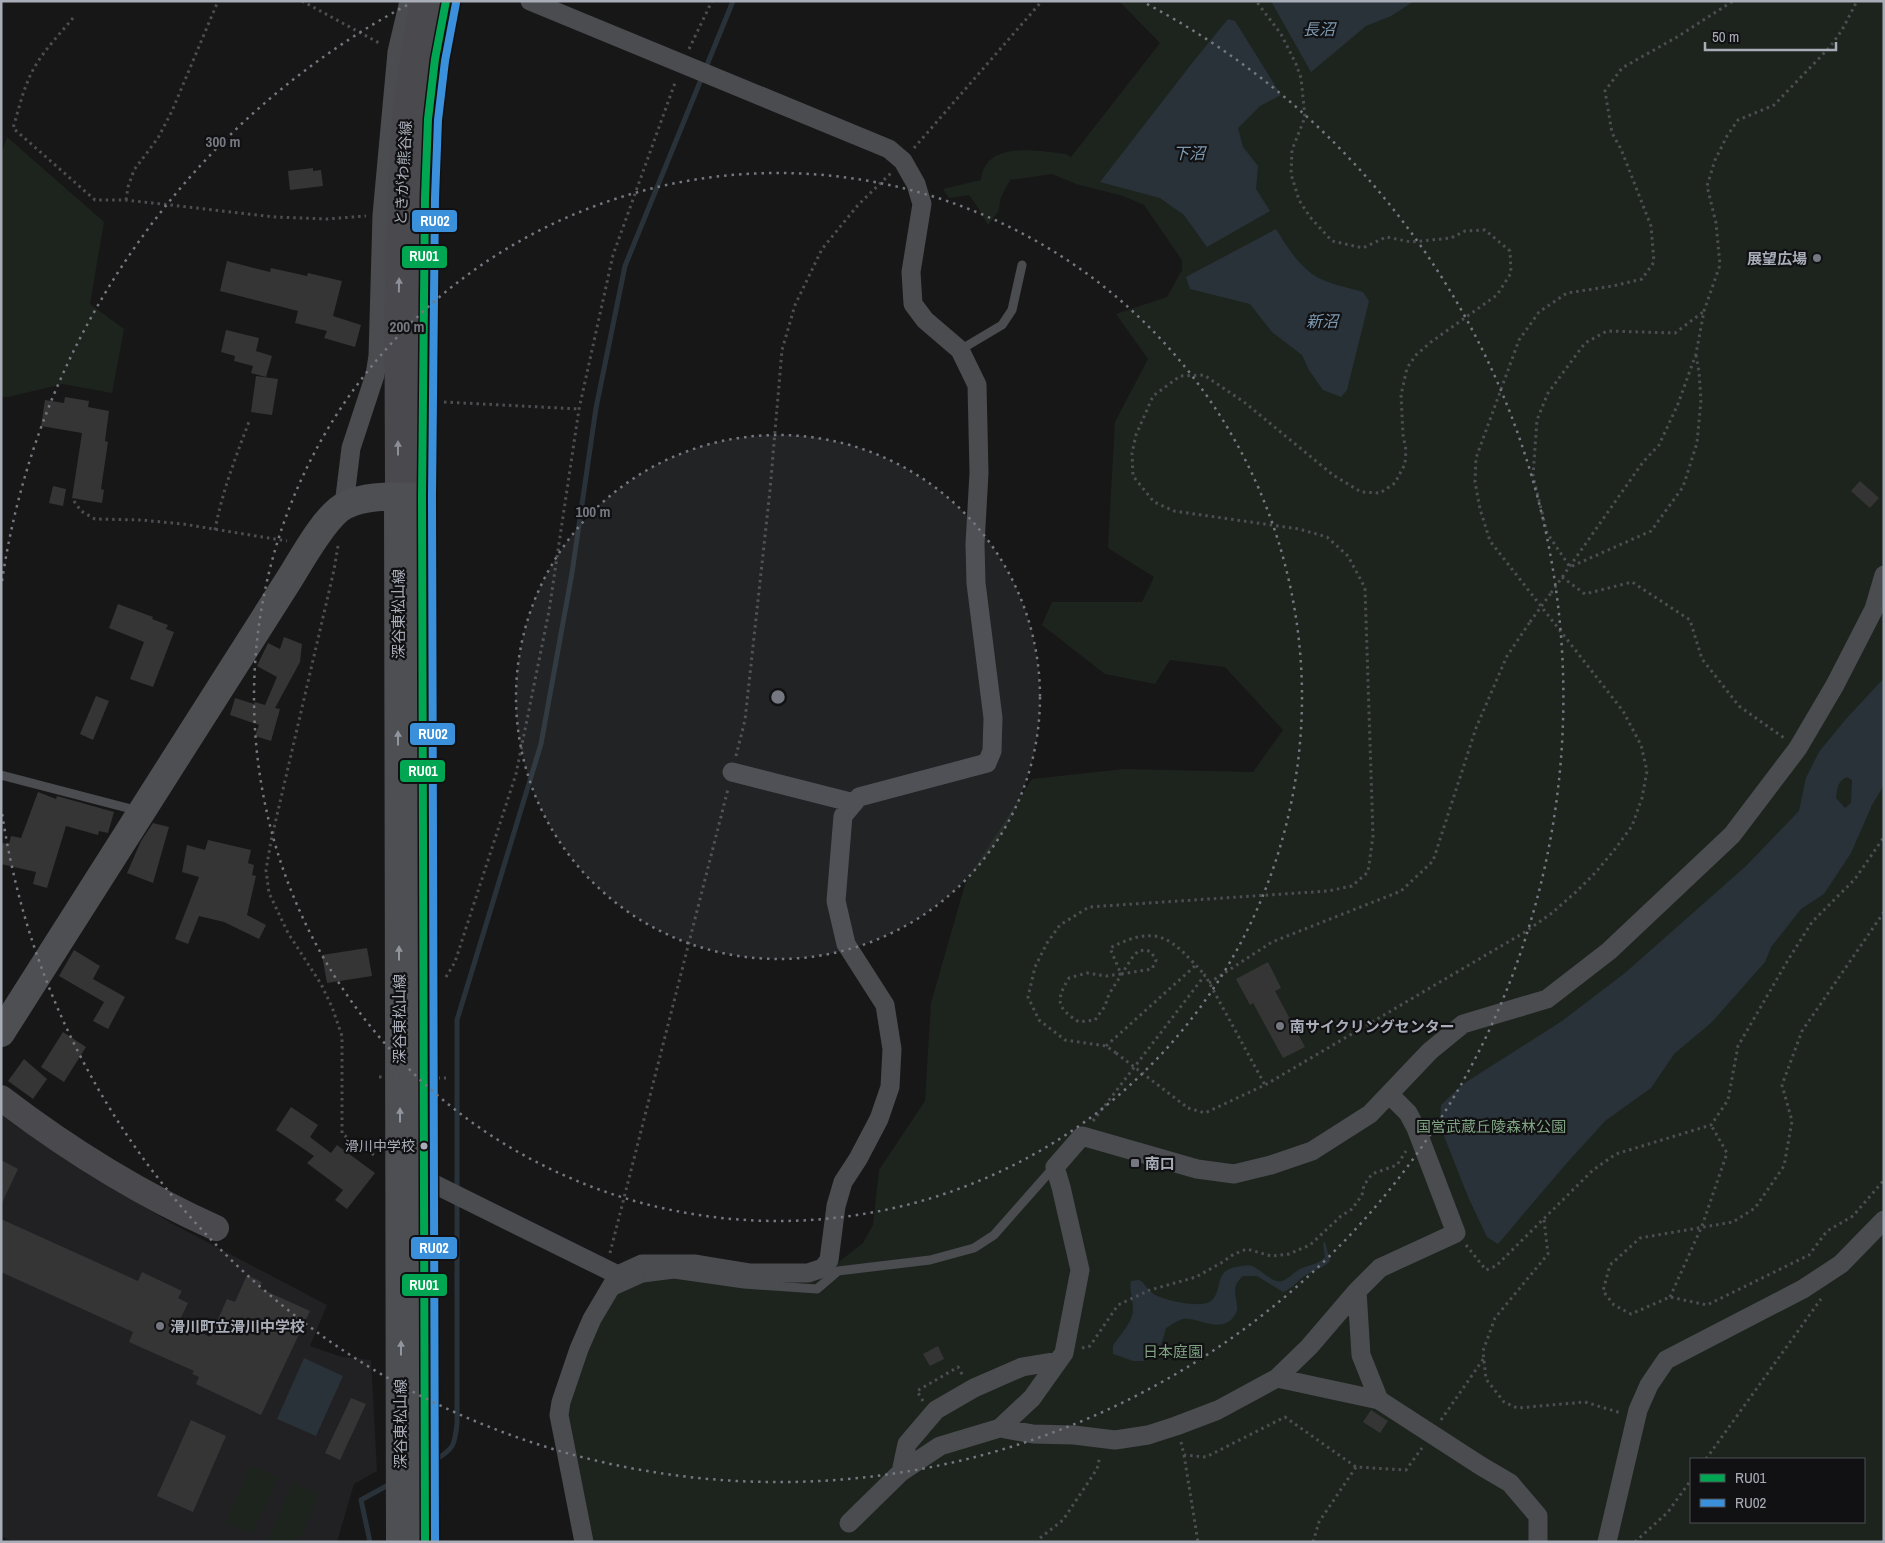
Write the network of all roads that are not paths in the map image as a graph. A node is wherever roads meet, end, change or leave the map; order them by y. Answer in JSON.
{"nodes":[{"id":1,"x":409,"y":1,"type":"edge"},
{"id":2,"x":423,"y":1,"type":"edge"},
{"id":3,"x":446,"y":1,"type":"edge"},
{"id":4,"x":530,"y":1,"type":"edge"},
{"id":5,"x":1022,"y":264,"type":"dead end"},
{"id":6,"x":960,"y":350,"type":"junction"},
{"id":7,"x":410,"y":496,"type":"junction"},
{"id":8,"x":344,"y":505,"type":"junction"},
{"id":9,"x":1884,"y":575,"type":"edge"},
{"id":10,"x":732,"y":772,"type":"road end"},
{"id":11,"x":1,"y":775,"type":"edge"},
{"id":12,"x":854,"y":803,"type":"junction"},
{"id":13,"x":142,"y":812,"type":"junction"},
{"id":14,"x":1,"y":1033,"type":"edge"},
{"id":15,"x":1389,"y":1094,"type":"junction"},
{"id":16,"x":1,"y":1098,"type":"edge"},
{"id":17,"x":1054,"y":1167,"type":"junction"},
{"id":18,"x":412,"y":1173,"type":"junction"},
{"id":19,"x":1884,"y":1220,"type":"edge"},
{"id":20,"x":216,"y":1228,"type":"dead end"},
{"id":21,"x":612,"y":1272,"type":"junction"},
{"id":22,"x":1357,"y":1291,"type":"junction"},
{"id":23,"x":606,"y":1294,"type":"junction"},
{"id":24,"x":1061,"y":1357,"type":"junction"},
{"id":25,"x":1276,"y":1378,"type":"junction"},
{"id":26,"x":1379,"y":1400,"type":"junction"},
{"id":27,"x":1000,"y":1428,"type":"junction"},
{"id":28,"x":900,"y":1472,"type":"junction"},
{"id":29,"x":849,"y":1523,"type":"dead end"},
{"id":30,"x":400,"y":1542,"type":"edge"},
{"id":31,"x":426,"y":1542,"type":"edge"},
{"id":32,"x":584,"y":1542,"type":"edge"},
{"id":33,"x":1538,"y":1542,"type":"edge"},
{"id":34,"x":1607,"y":1542,"type":"edge"}],
"edges":[{"from":1,"to":8,"type":"street"},
{"from":7,"to":2,"type":"main road","name":"ときがわ熊谷線","one_way":true},
{"from":3,"to":7,"type":"main road","name":"ときがわ熊谷線"},
{"from":4,"to":6,"type":"street"},
{"from":5,"to":6,"type":"lane"},
{"from":6,"to":12,"type":"street"},
{"from":7,"to":8,"type":"main road"},
{"from":7,"to":18,"type":"main road","name":"深谷東松山線"},
{"from":8,"to":13,"type":"main road"},
{"from":9,"to":15,"type":"street"},
{"from":10,"to":12,"type":"street"},
{"from":11,"to":13,"type":"lane"},
{"from":12,"to":21,"type":"street"},
{"from":13,"to":14,"type":"main road"},
{"from":15,"to":17,"type":"street"},
{"from":15,"to":22,"type":"street"},
{"from":16,"to":20,"type":"main road"},
{"from":17,"to":23,"type":"lane"},
{"from":17,"to":24,"type":"street"},
{"from":18,"to":21,"type":"street"},
{"from":30,"to":18,"type":"main road","name":"深谷東松山線","one_way":true},
{"from":18,"to":31,"type":"main road","name":"深谷東松山線"},
{"from":19,"to":34,"type":"street"},
{"from":21,"to":23,"type":"street"},
{"from":22,"to":25,"type":"street"},
{"from":22,"to":26,"type":"street"},
{"from":23,"to":32,"type":"street"},
{"from":24,"to":27,"type":"street"},
{"from":24,"to":28,"type":"street"},
{"from":25,"to":26,"type":"street"},
{"from":25,"to":27,"type":"street"},
{"from":26,"to":33,"type":"street"},
{"from":27,"to":28,"type":"street"},
{"from":28,"to":29,"type":"street"}]}
